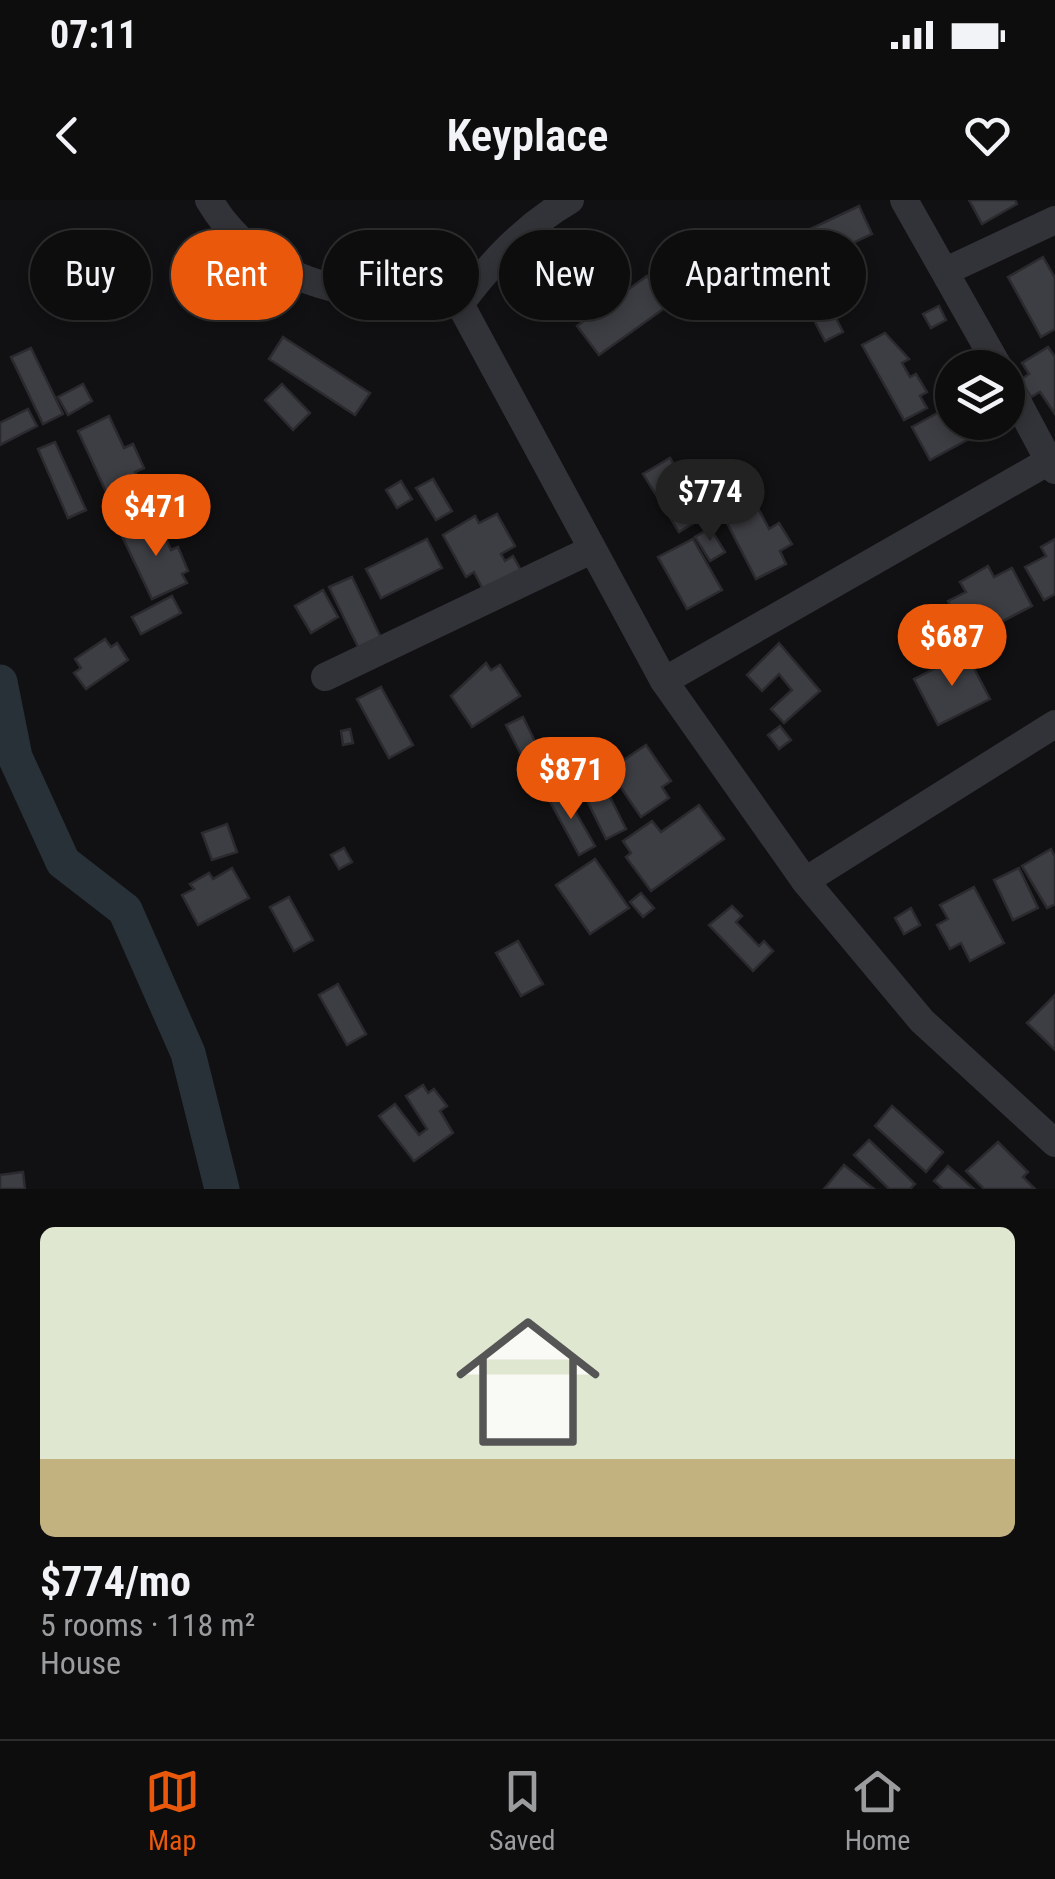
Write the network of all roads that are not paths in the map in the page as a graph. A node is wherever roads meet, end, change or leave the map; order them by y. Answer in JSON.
{"nodes":[{"id":1,"x":209,"y":200,"type":"edge"},
{"id":2,"x":570,"y":200,"type":"edge"},
{"id":3,"x":904,"y":200,"type":"edge"},
{"id":4,"x":538,"y":208,"type":"edge"},
{"id":5,"x":1055,"y":220,"type":"edge"},
{"id":6,"x":946,"y":271,"type":"junction"},
{"id":7,"x":479,"y":279,"type":"edge"},
{"id":8,"x":323,"y":285,"type":"edge"},
{"id":9,"x":469,"y":320,"type":"edge"},
{"id":10,"x":989,"y":350,"type":"edge"},
{"id":11,"x":1025,"y":414,"type":"edge"},
{"id":12,"x":1053,"y":463,"type":"edge"},
{"id":13,"x":591,"y":550,"type":"junction"},
{"id":14,"x":324,"y":677,"type":"dead end"},
{"id":15,"x":664,"y":681,"type":"junction"},
{"id":16,"x":1055,"y":724,"type":"edge"},
{"id":17,"x":805,"y":881,"type":"junction"},
{"id":18,"x":1055,"y":1143,"type":"edge"}],
"edges":[{"from":1,"to":8,"type":"street"},
{"from":2,"to":4,"type":"street"},
{"from":3,"to":6,"type":"street"},
{"from":4,"to":7,"type":"street"},
{"from":5,"to":6,"type":"street"},
{"from":6,"to":10,"type":"street"},
{"from":9,"to":13,"type":"street"},
{"from":11,"to":12,"type":"street"},
{"from":12,"to":15,"type":"street"},
{"from":13,"to":14,"type":"street"},
{"from":13,"to":15,"type":"street"},
{"from":15,"to":17,"type":"street"},
{"from":16,"to":17,"type":"street"},
{"from":17,"to":18,"type":"street"}]}
